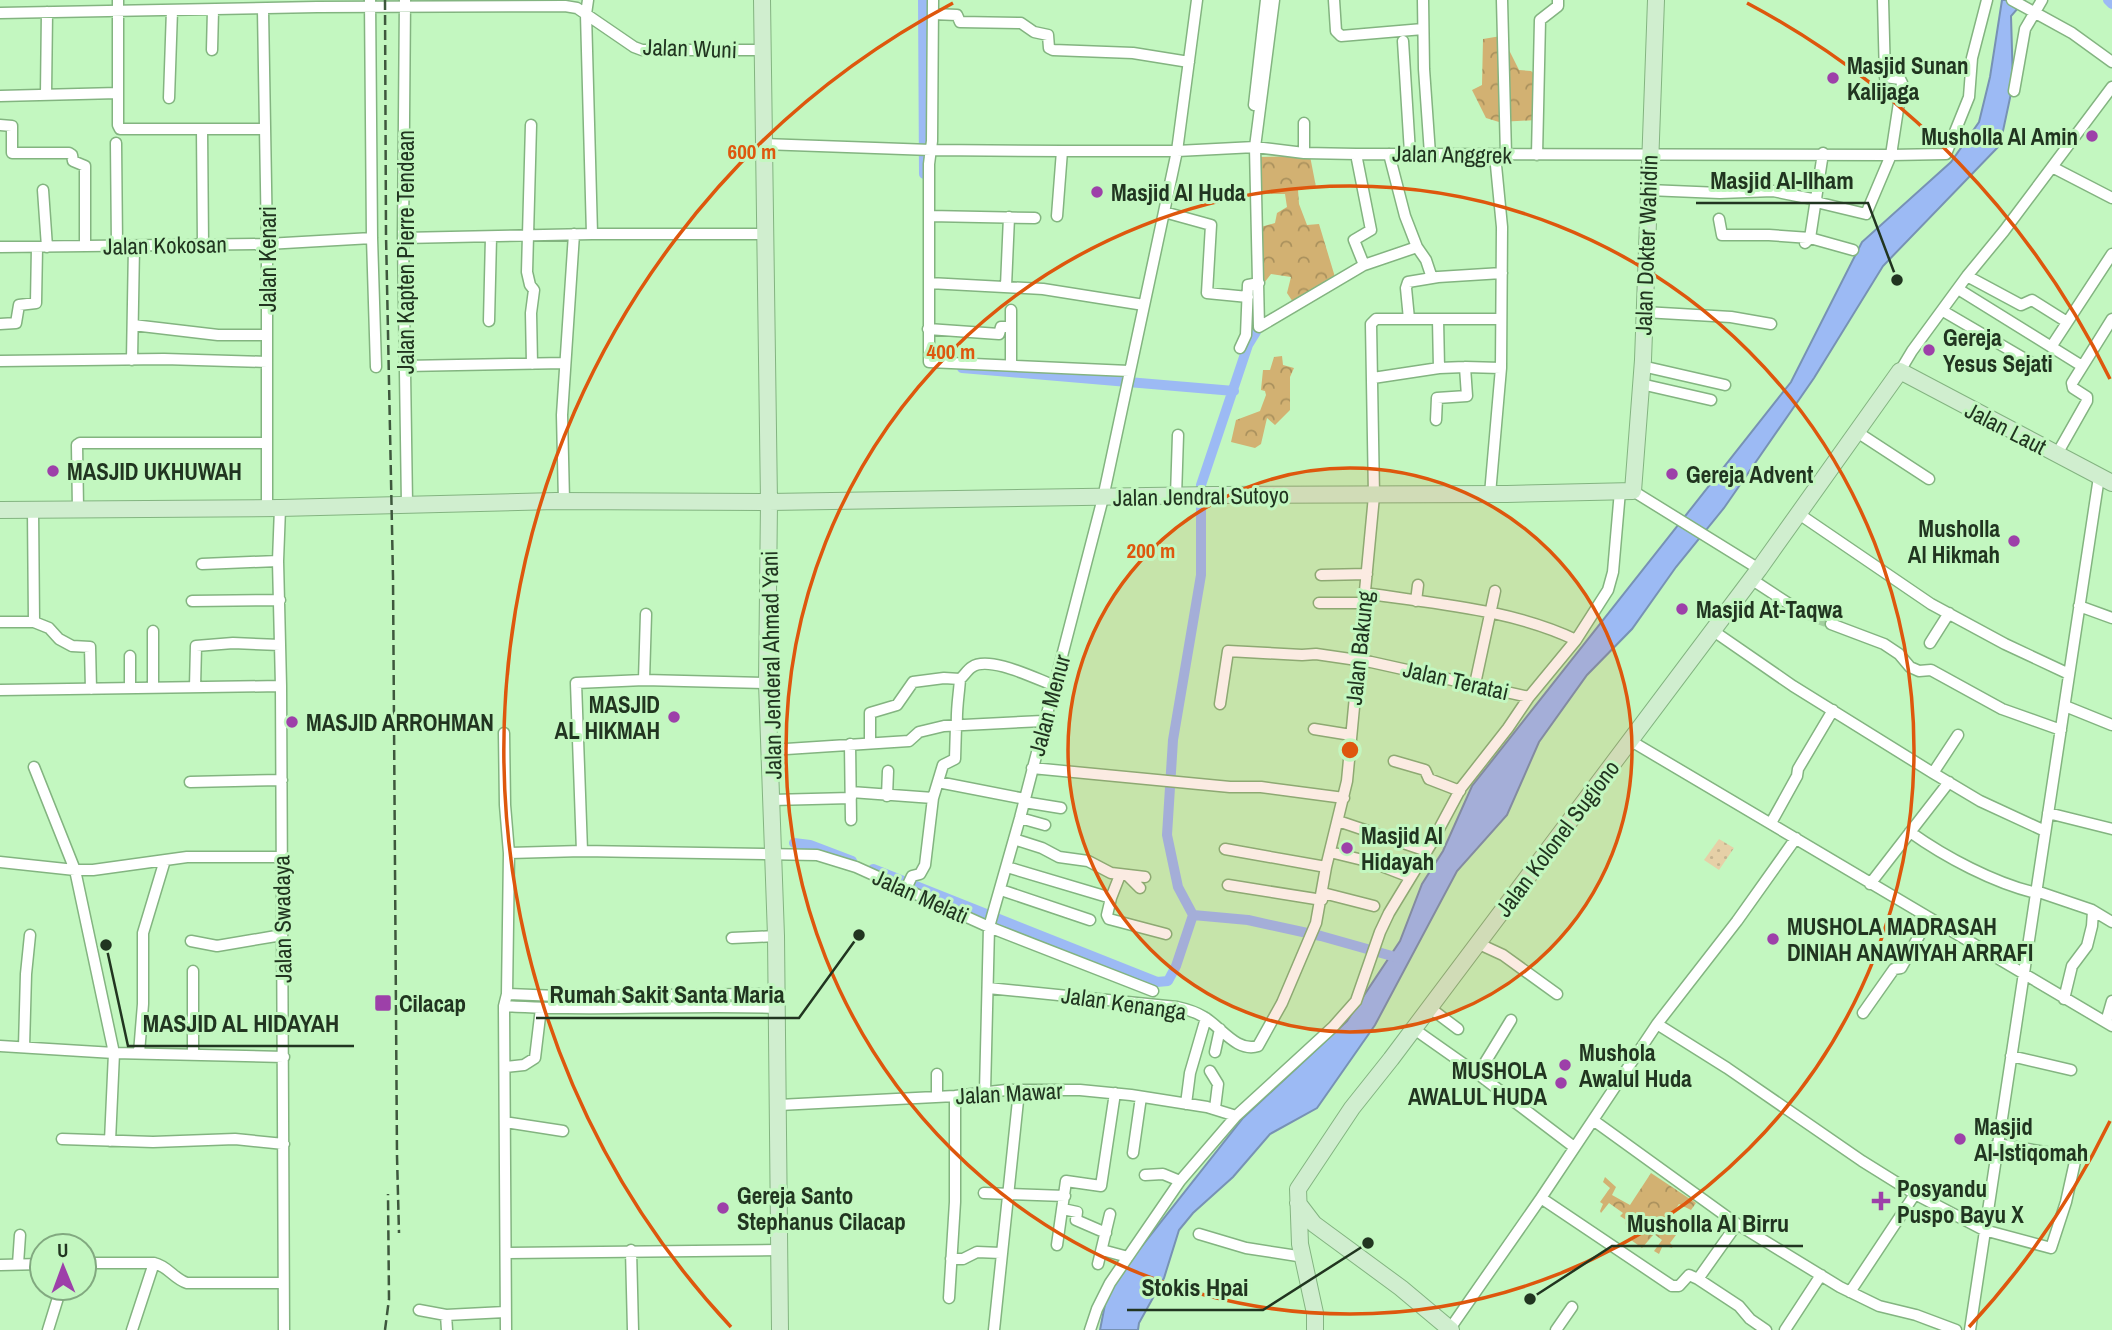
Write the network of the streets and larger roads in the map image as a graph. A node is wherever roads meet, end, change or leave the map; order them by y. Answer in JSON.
{"nodes":[{"id":1,"x":70,"y":0,"type":"edge"},
{"id":2,"x":587,"y":0,"type":"edge"},
{"id":3,"x":762,"y":0,"type":"edge"},
{"id":4,"x":933,"y":0,"type":"edge"},
{"id":5,"x":1197,"y":0,"type":"edge"},
{"id":6,"x":1266,"y":0,"type":"edge"},
{"id":7,"x":1274,"y":0,"type":"edge"},
{"id":8,"x":1334,"y":0,"type":"edge"},
{"id":9,"x":1423,"y":0,"type":"edge"},
{"id":10,"x":1502,"y":0,"type":"edge"},
{"id":11,"x":1558,"y":0,"type":"edge"},
{"id":12,"x":1656,"y":0,"type":"edge"},
{"id":13,"x":1883,"y":0,"type":"edge"},
{"id":14,"x":1987,"y":0,"type":"edge"},
{"id":15,"x":2012,"y":0,"type":"edge"},
{"id":16,"x":2042,"y":0,"type":"edge"},
{"id":17,"x":317,"y":4,"type":"edge"},
{"id":18,"x":370,"y":4,"type":"edge"},
{"id":19,"x":405,"y":4,"type":"edge"},
{"id":20,"x":118,"y":6,"type":"edge"},
{"id":21,"x":258,"y":6,"type":"edge"},
{"id":22,"x":172,"y":10,"type":"junction"},
{"id":23,"x":213,"y":10,"type":"junction"},
{"id":24,"x":2032,"y":10,"type":"junction"},
{"id":25,"x":47,"y":12,"type":"junction"},
{"id":26,"x":69,"y":12,"type":"junction"},
{"id":27,"x":0,"y":13,"type":"edge"},
{"id":28,"x":586,"y":14,"type":"junction"},
{"id":29,"x":933,"y":14,"type":"junction"},
{"id":30,"x":1423,"y":29,"type":"junction"},
{"id":31,"x":1403,"y":41,"type":"dead end"},
{"id":32,"x":212,"y":50,"type":"dead end"},
{"id":33,"x":762,"y":50,"type":"junction"},
{"id":34,"x":1189,"y":62,"type":"junction"},
{"id":35,"x":2112,"y":62,"type":"edge"},
{"id":36,"x":2112,"y":87,"type":"edge"},
{"id":37,"x":2014,"y":91,"type":"dead end"},
{"id":38,"x":118,"y":93,"type":"junction"},
{"id":39,"x":46,"y":94,"type":"junction"},
{"id":40,"x":0,"y":96,"type":"edge"},
{"id":41,"x":169,"y":98,"type":"dead end"},
{"id":42,"x":1304,"y":123,"type":"dead end"},
{"id":43,"x":0,"y":125,"type":"edge"},
{"id":44,"x":531,"y":125,"type":"dead end"},
{"id":45,"x":202,"y":130,"type":"junction"},
{"id":46,"x":265,"y":130,"type":"junction"},
{"id":47,"x":116,"y":143,"type":"dead end"},
{"id":48,"x":763,"y":144,"type":"junction"},
{"id":49,"x":1252,"y":147,"type":"junction"},
{"id":50,"x":926,"y":149,"type":"junction"},
{"id":51,"x":1062,"y":151,"type":"junction"},
{"id":52,"x":1177,"y":151,"type":"junction"},
{"id":53,"x":6,"y":153,"type":"edge"},
{"id":54,"x":1304,"y":153,"type":"junction"},
{"id":55,"x":1410,"y":153,"type":"junction"},
{"id":56,"x":1824,"y":153,"type":"junction"},
{"id":57,"x":1356,"y":154,"type":"junction"},
{"id":58,"x":1389,"y":154,"type":"junction"},
{"id":59,"x":1430,"y":154,"type":"junction"},
{"id":60,"x":1501,"y":155,"type":"junction"},
{"id":61,"x":1537,"y":155,"type":"junction"},
{"id":62,"x":1649,"y":155,"type":"junction"},
{"id":63,"x":1891,"y":155,"type":"junction"},
{"id":64,"x":2052,"y":167,"type":"junction"},
{"id":65,"x":43,"y":190,"type":"dead end"},
{"id":66,"x":1648,"y":190,"type":"junction"},
{"id":67,"x":2112,"y":198,"type":"edge"},
{"id":68,"x":1817,"y":201,"type":"junction"},
{"id":69,"x":1164,"y":212,"type":"junction"},
{"id":70,"x":929,"y":216,"type":"junction"},
{"id":71,"x":1057,"y":216,"type":"dead end"},
{"id":72,"x":1009,"y":217,"type":"junction"},
{"id":73,"x":1035,"y":218,"type":"dead end"},
{"id":74,"x":1719,"y":219,"type":"dead end"},
{"id":75,"x":574,"y":234,"type":"junction"},
{"id":76,"x":592,"y":234,"type":"junction"},
{"id":77,"x":765,"y":234,"type":"junction"},
{"id":78,"x":527,"y":236,"type":"junction"},
{"id":79,"x":491,"y":237,"type":"junction"},
{"id":80,"x":372,"y":238,"type":"junction"},
{"id":81,"x":403,"y":238,"type":"junction"},
{"id":82,"x":1807,"y":242,"type":"junction"},
{"id":83,"x":267,"y":244,"type":"junction"},
{"id":84,"x":203,"y":245,"type":"junction"},
{"id":85,"x":85,"y":246,"type":"junction"},
{"id":86,"x":117,"y":246,"type":"junction"},
{"id":87,"x":134,"y":246,"type":"junction"},
{"id":88,"x":0,"y":247,"type":"edge"},
{"id":89,"x":42,"y":247,"type":"junction"},
{"id":90,"x":1417,"y":247,"type":"junction"},
{"id":91,"x":1853,"y":250,"type":"dead end"},
{"id":92,"x":2110,"y":260,"type":"edge"},
{"id":93,"x":1364,"y":265,"type":"junction"},
{"id":94,"x":1502,"y":274,"type":"junction"},
{"id":95,"x":1967,"y":276,"type":"junction"},
{"id":96,"x":1432,"y":278,"type":"junction"},
{"id":97,"x":929,"y":283,"type":"junction"},
{"id":98,"x":1255,"y":283,"type":"junction"},
{"id":99,"x":1006,"y":286,"type":"junction"},
{"id":100,"x":1958,"y":289,"type":"junction"},
{"id":101,"x":1248,"y":297,"type":"junction"},
{"id":102,"x":1144,"y":305,"type":"junction"},
{"id":103,"x":1012,"y":310,"type":"dead end"},
{"id":104,"x":1942,"y":310,"type":"junction"},
{"id":105,"x":1644,"y":312,"type":"junction"},
{"id":106,"x":1409,"y":319,"type":"junction"},
{"id":107,"x":1438,"y":319,"type":"junction"},
{"id":108,"x":1501,"y":319,"type":"junction"},
{"id":109,"x":2112,"y":319,"type":"edge"},
{"id":110,"x":489,"y":321,"type":"dead end"},
{"id":111,"x":2067,"y":322,"type":"junction"},
{"id":112,"x":0,"y":324,"type":"edge"},
{"id":113,"x":1771,"y":324,"type":"dead end"},
{"id":114,"x":133,"y":325,"type":"junction"},
{"id":115,"x":1011,"y":327,"type":"junction"},
{"id":116,"x":928,"y":329,"type":"junction"},
{"id":117,"x":1252,"y":333,"type":"junction"},
{"id":118,"x":267,"y":335,"type":"junction"},
{"id":119,"x":2051,"y":347,"type":"junction"},
{"id":120,"x":1240,"y":348,"type":"dead end"},
{"id":121,"x":132,"y":360,"type":"junction"},
{"id":122,"x":0,"y":361,"type":"edge"},
{"id":123,"x":267,"y":362,"type":"junction"},
{"id":124,"x":565,"y":363,"type":"junction"},
{"id":125,"x":2032,"y":363,"type":"dead end"},
{"id":126,"x":532,"y":364,"type":"junction"},
{"id":127,"x":1011,"y":365,"type":"junction"},
{"id":128,"x":405,"y":366,"type":"junction"},
{"id":129,"x":1642,"y":366,"type":"junction"},
{"id":130,"x":2082,"y":366,"type":"junction"},
{"id":131,"x":376,"y":367,"type":"dead end"},
{"id":132,"x":1439,"y":368,"type":"junction"},
{"id":133,"x":1465,"y":368,"type":"junction"},
{"id":134,"x":1501,"y":368,"type":"junction"},
{"id":135,"x":1900,"y":371,"type":"junction"},
{"id":136,"x":1128,"y":376,"type":"junction"},
{"id":137,"x":1373,"y":378,"type":"junction"},
{"id":138,"x":1641,"y":384,"type":"junction"},
{"id":139,"x":1725,"y":385,"type":"dead end"},
{"id":140,"x":1711,"y":400,"type":"dead end"},
{"id":141,"x":1436,"y":420,"type":"dead end"},
{"id":142,"x":1857,"y":432,"type":"junction"},
{"id":143,"x":1178,"y":435,"type":"dead end"},
{"id":144,"x":267,"y":443,"type":"junction"},
{"id":145,"x":2057,"y":454,"type":"junction"},
{"id":146,"x":1929,"y":479,"type":"dead end"},
{"id":147,"x":2109,"y":481,"type":"edge"},
{"id":148,"x":1627,"y":491,"type":"junction"},
{"id":149,"x":1490,"y":494,"type":"junction"},
{"id":150,"x":1176,"y":496,"type":"junction"},
{"id":151,"x":1374,"y":496,"type":"junction"},
{"id":152,"x":1103,"y":498,"type":"junction"},
{"id":153,"x":564,"y":501,"type":"junction"},
{"id":154,"x":769,"y":502,"type":"junction"},
{"id":155,"x":407,"y":505,"type":"junction"},
{"id":156,"x":273,"y":508,"type":"junction"},
{"id":157,"x":78,"y":509,"type":"junction"},
{"id":158,"x":0,"y":510,"type":"edge"},
{"id":159,"x":33,"y":510,"type":"junction"},
{"id":160,"x":1799,"y":514,"type":"junction"},
{"id":161,"x":278,"y":561,"type":"junction"},
{"id":162,"x":202,"y":564,"type":"dead end"},
{"id":163,"x":1367,"y":574,"type":"junction"},
{"id":164,"x":1755,"y":574,"type":"junction"},
{"id":165,"x":1321,"y":575,"type":"dead end"},
{"id":166,"x":1418,"y":585,"type":"dead end"},
{"id":167,"x":1495,"y":591,"type":"dead end"},
{"id":168,"x":1364,"y":598,"type":"junction"},
{"id":169,"x":279,"y":600,"type":"junction"},
{"id":170,"x":192,"y":601,"type":"dead end"},
{"id":171,"x":1416,"y":601,"type":"junction"},
{"id":172,"x":1319,"y":603,"type":"dead end"},
{"id":173,"x":2079,"y":606,"type":"junction"},
{"id":174,"x":1803,"y":612,"type":"tunnel mouth"},
{"id":175,"x":1949,"y":613,"type":"junction"},
{"id":176,"x":646,"y":614,"type":"dead end"},
{"id":177,"x":1491,"y":614,"type":"junction"},
{"id":178,"x":2112,"y":618,"type":"edge"},
{"id":179,"x":0,"y":622,"type":"edge"},
{"id":180,"x":34,"y":622,"type":"junction"},
{"id":181,"x":1831,"y":624,"type":"tunnel mouth"},
{"id":182,"x":1712,"y":630,"type":"junction"},
{"id":183,"x":153,"y":631,"type":"dead end"},
{"id":184,"x":1576,"y":640,"type":"junction"},
{"id":185,"x":1930,"y":643,"type":"dead end"},
{"id":186,"x":281,"y":645,"type":"junction"},
{"id":187,"x":130,"y":656,"type":"dead end"},
{"id":188,"x":1357,"y":660,"type":"junction"},
{"id":189,"x":2069,"y":674,"type":"junction"},
{"id":190,"x":960,"y":679,"type":"junction"},
{"id":191,"x":644,"y":680,"type":"junction"},
{"id":192,"x":767,"y":683,"type":"junction"},
{"id":193,"x":1475,"y":684,"type":"junction"},
{"id":194,"x":1054,"y":685,"type":"junction"},
{"id":195,"x":281,"y":686,"type":"junction"},
{"id":196,"x":195,"y":687,"type":"junction"},
{"id":197,"x":130,"y":688,"type":"junction"},
{"id":198,"x":153,"y":688,"type":"junction"},
{"id":199,"x":91,"y":689,"type":"junction"},
{"id":200,"x":0,"y":690,"type":"edge"},
{"id":201,"x":1529,"y":697,"type":"junction"},
{"id":202,"x":1220,"y":704,"type":"dead end"},
{"id":203,"x":2065,"y":706,"type":"junction"},
{"id":204,"x":1833,"y":710,"type":"junction"},
{"id":205,"x":1044,"y":721,"type":"junction"},
{"id":206,"x":2112,"y":725,"type":"edge"},
{"id":207,"x":957,"y":726,"type":"junction"},
{"id":208,"x":1314,"y":729,"type":"dead end"},
{"id":209,"x":2061,"y":730,"type":"junction"},
{"id":210,"x":504,"y":733,"type":"dead end"},
{"id":211,"x":1958,"y":735,"type":"dead end"},
{"id":212,"x":1351,"y":736,"type":"junction"},
{"id":213,"x":1631,"y":741,"type":"junction"},
{"id":214,"x":870,"y":743,"type":"junction"},
{"id":215,"x":850,"y":744,"type":"junction"},
{"id":216,"x":771,"y":750,"type":"junction"},
{"id":217,"x":1394,"y":761,"type":"dead end"},
{"id":218,"x":34,"y":767,"type":"dead end"},
{"id":219,"x":1032,"y":768,"type":"junction"},
{"id":220,"x":888,"y":771,"type":"dead end"},
{"id":221,"x":1933,"y":773,"type":"junction"},
{"id":222,"x":282,"y":780,"type":"junction"},
{"id":223,"x":190,"y":782,"type":"dead end"},
{"id":224,"x":938,"y":782,"type":"junction"},
{"id":225,"x":1949,"y":782,"type":"junction"},
{"id":226,"x":1460,"y":791,"type":"junction"},
{"id":227,"x":851,"y":795,"type":"junction"},
{"id":228,"x":887,"y":796,"type":"junction"},
{"id":229,"x":933,"y":798,"type":"junction"},
{"id":230,"x":1344,"y":799,"type":"junction"},
{"id":231,"x":772,"y":800,"type":"junction"},
{"id":232,"x":1024,"y":800,"type":"junction"},
{"id":233,"x":1061,"y":808,"type":"dead end"},
{"id":234,"x":2048,"y":813,"type":"junction"},
{"id":235,"x":1020,"y":818,"type":"junction"},
{"id":236,"x":851,"y":820,"type":"dead end"},
{"id":237,"x":1338,"y":821,"type":"junction"},
{"id":238,"x":1771,"y":823,"type":"junction"},
{"id":239,"x":1045,"y":825,"type":"dead end"},
{"id":240,"x":2112,"y":829,"type":"edge"},
{"id":241,"x":2045,"y":831,"type":"junction"},
{"id":242,"x":1910,"y":832,"type":"junction"},
{"id":243,"x":1796,"y":838,"type":"junction"},
{"id":244,"x":1013,"y":839,"type":"junction"},
{"id":245,"x":1225,"y":849,"type":"dead end"},
{"id":246,"x":582,"y":851,"type":"junction"},
{"id":247,"x":1427,"y":851,"type":"junction"},
{"id":248,"x":1330,"y":852,"type":"junction"},
{"id":249,"x":509,"y":853,"type":"junction"},
{"id":250,"x":773,"y":854,"type":"junction"},
{"id":251,"x":281,"y":857,"type":"junction"},
{"id":252,"x":165,"y":860,"type":"junction"},
{"id":253,"x":0,"y":862,"type":"edge"},
{"id":254,"x":1007,"y":867,"type":"junction"},
{"id":255,"x":1326,"y":867,"type":"junction"},
{"id":256,"x":75,"y":870,"type":"junction"},
{"id":257,"x":1124,"y":875,"type":"junction"},
{"id":258,"x":1410,"y":877,"type":"junction"},
{"id":259,"x":1143,"y":882,"type":"dead end"},
{"id":260,"x":908,"y":884,"type":"junction"},
{"id":261,"x":1870,"y":884,"type":"junction"},
{"id":262,"x":1228,"y":885,"type":"dead end"},
{"id":263,"x":1000,"y":890,"type":"junction"},
{"id":264,"x":2036,"y":892,"type":"junction"},
{"id":265,"x":1322,"y":896,"type":"junction"},
{"id":266,"x":1111,"y":898,"type":"junction"},
{"id":267,"x":1374,"y":906,"type":"dead end"},
{"id":268,"x":2093,"y":911,"type":"junction"},
{"id":269,"x":1929,"y":918,"type":"junction"},
{"id":270,"x":1090,"y":920,"type":"dead end"},
{"id":271,"x":2112,"y":922,"type":"edge"},
{"id":272,"x":989,"y":926,"type":"junction"},
{"id":273,"x":1166,"y":934,"type":"dead end"},
{"id":274,"x":30,"y":935,"type":"dead end"},
{"id":275,"x":282,"y":936,"type":"junction"},
{"id":276,"x":776,"y":936,"type":"junction"},
{"id":277,"x":732,"y":938,"type":"dead end"},
{"id":278,"x":191,"y":941,"type":"dead end"},
{"id":279,"x":1310,"y":942,"type":"joint"},
{"id":280,"x":1478,"y":943,"type":"junction"},
{"id":281,"x":193,"y":971,"type":"dead end"},
{"id":282,"x":2024,"y":976,"type":"junction"},
{"id":283,"x":988,"y":988,"type":"junction"},
{"id":284,"x":1153,"y":991,"type":"dead end"},
{"id":285,"x":507,"y":994,"type":"junction"},
{"id":286,"x":1557,"y":994,"type":"dead end"},
{"id":287,"x":2064,"y":999,"type":"junction"},
{"id":288,"x":654,"y":1001,"type":"junction"},
{"id":289,"x":776,"y":1001,"type":"junction"},
{"id":290,"x":2112,"y":1001,"type":"edge"},
{"id":291,"x":504,"y":1006,"type":"junction"},
{"id":292,"x":541,"y":1008,"type":"junction"},
{"id":293,"x":1430,"y":1008,"type":"junction"},
{"id":294,"x":1863,"y":1013,"type":"dead end"},
{"id":295,"x":1206,"y":1018,"type":"junction"},
{"id":296,"x":1511,"y":1020,"type":"dead end"},
{"id":297,"x":1657,"y":1024,"type":"junction"},
{"id":298,"x":2109,"y":1024,"type":"edge"},
{"id":299,"x":1220,"y":1029,"type":"junction"},
{"id":300,"x":1414,"y":1029,"type":"junction"},
{"id":301,"x":1458,"y":1029,"type":"dead end"},
{"id":302,"x":0,"y":1046,"type":"edge"},
{"id":303,"x":24,"y":1047,"type":"junction"},
{"id":304,"x":1215,"y":1052,"type":"dead end"},
{"id":305,"x":114,"y":1053,"type":"junction"},
{"id":306,"x":139,"y":1053,"type":"junction"},
{"id":307,"x":193,"y":1055,"type":"junction"},
{"id":308,"x":2011,"y":1056,"type":"junction"},
{"id":309,"x":284,"y":1057,"type":"junction"},
{"id":310,"x":505,"y":1067,"type":"junction"},
{"id":311,"x":2071,"y":1070,"type":"dead end"},
{"id":312,"x":1210,"y":1071,"type":"dead end"},
{"id":313,"x":937,"y":1074,"type":"dead end"},
{"id":314,"x":1478,"y":1074,"type":"junction"},
{"id":315,"x":1018,"y":1091,"type":"junction"},
{"id":316,"x":985,"y":1092,"type":"junction"},
{"id":317,"x":1115,"y":1093,"type":"junction"},
{"id":318,"x":956,"y":1096,"type":"junction"},
{"id":319,"x":937,"y":1097,"type":"junction"},
{"id":320,"x":1141,"y":1097,"type":"junction"},
{"id":321,"x":1186,"y":1104,"type":"junction"},
{"id":322,"x":779,"y":1105,"type":"junction"},
{"id":323,"x":1215,"y":1108,"type":"junction"},
{"id":324,"x":1236,"y":1116,"type":"junction"},
{"id":325,"x":1593,"y":1120,"type":"junction"},
{"id":326,"x":505,"y":1122,"type":"junction"},
{"id":327,"x":563,"y":1131,"type":"dead end"},
{"id":328,"x":62,"y":1139,"type":"dead end"},
{"id":329,"x":110,"y":1141,"type":"junction"},
{"id":330,"x":284,"y":1144,"type":"junction"},
{"id":331,"x":1997,"y":1144,"type":"junction"},
{"id":332,"x":1574,"y":1147,"type":"junction"},
{"id":333,"x":1133,"y":1153,"type":"dead end"},
{"id":334,"x":1145,"y":1175,"type":"dead end"},
{"id":335,"x":1180,"y":1181,"type":"junction"},
{"id":336,"x":984,"y":1193,"type":"dead end"},
{"id":337,"x":1006,"y":1193,"type":"junction"},
{"id":338,"x":1914,"y":1194,"type":"junction"},
{"id":339,"x":1065,"y":1196,"type":"junction"},
{"id":340,"x":1541,"y":1198,"type":"junction"},
{"id":341,"x":1296,"y":1200,"type":"junction"},
{"id":342,"x":1063,"y":1209,"type":"junction"},
{"id":343,"x":1110,"y":1214,"type":"dead end"},
{"id":344,"x":1737,"y":1224,"type":"junction"},
{"id":345,"x":1321,"y":1230,"type":"junction"},
{"id":346,"x":1984,"y":1230,"type":"junction"},
{"id":347,"x":1106,"y":1233,"type":"junction"},
{"id":348,"x":1199,"y":1234,"type":"dead end"},
{"id":349,"x":20,"y":1235,"type":"dead end"},
{"id":350,"x":1057,"y":1245,"type":"dead end"},
{"id":351,"x":1302,"y":1248,"type":"junction"},
{"id":352,"x":631,"y":1250,"type":"junction"},
{"id":353,"x":780,"y":1250,"type":"junction"},
{"id":354,"x":1102,"y":1250,"type":"junction"},
{"id":355,"x":506,"y":1252,"type":"junction"},
{"id":356,"x":1001,"y":1253,"type":"junction"},
{"id":357,"x":1128,"y":1257,"type":"junction"},
{"id":358,"x":951,"y":1259,"type":"junction"},
{"id":359,"x":98,"y":1263,"type":"edge"},
{"id":360,"x":154,"y":1263,"type":"junction"},
{"id":361,"x":18,"y":1264,"type":"junction"},
{"id":362,"x":28,"y":1264,"type":"edge"},
{"id":363,"x":1098,"y":1264,"type":"dead end"},
{"id":364,"x":0,"y":1265,"type":"edge"},
{"id":365,"x":1821,"y":1275,"type":"junction"},
{"id":366,"x":1698,"y":1279,"type":"junction"},
{"id":367,"x":282,"y":1283,"type":"junction"},
{"id":368,"x":1850,"y":1292,"type":"junction"},
{"id":369,"x":949,"y":1298,"type":"dead end"},
{"id":370,"x":57,"y":1302,"type":"edge"},
{"id":371,"x":1572,"y":1307,"type":"dead end"},
{"id":372,"x":419,"y":1310,"type":"dead end"},
{"id":373,"x":505,"y":1312,"type":"junction"},
{"id":374,"x":446,"y":1315,"type":"junction"},
{"id":375,"x":1450,"y":1329,"type":"edge"},
{"id":376,"x":48,"y":1330,"type":"edge"},
{"id":377,"x":132,"y":1330,"type":"edge"},
{"id":378,"x":284,"y":1330,"type":"edge"},
{"id":379,"x":447,"y":1330,"type":"edge"},
{"id":380,"x":506,"y":1330,"type":"edge"},
{"id":381,"x":633,"y":1330,"type":"edge"},
{"id":382,"x":780,"y":1330,"type":"edge"},
{"id":383,"x":994,"y":1330,"type":"edge"},
{"id":384,"x":1090,"y":1330,"type":"edge"},
{"id":385,"x":1315,"y":1330,"type":"edge"},
{"id":386,"x":1556,"y":1330,"type":"edge"},
{"id":387,"x":1766,"y":1330,"type":"edge"},
{"id":388,"x":1785,"y":1330,"type":"edge"},
{"id":389,"x":1956,"y":1330,"type":"edge"},
{"id":390,"x":1970,"y":1330,"type":"edge"}],
"edges":[{"from":1,"to":26,"type":"street"},
{"from":2,"to":28,"type":"street"},
{"from":3,"to":33,"type":"street","name":"Jalan Jenderal Ahmad Yani"},
{"from":4,"to":29,"type":"street"},
{"from":5,"to":34,"type":"street","name":"Jalan Menur"},
{"from":6,"to":49,"type":"street"},
{"from":7,"to":49,"type":"street"},
{"from":8,"to":30,"type":"street"},
{"from":9,"to":30,"type":"street"},
{"from":10,"to":60,"type":"street"},
{"from":11,"to":61,"type":"street"},
{"from":12,"to":62,"type":"street","name":"Jalan Dokter Wahidin"},
{"from":13,"to":63,"type":"street"},
{"from":14,"to":63,"type":"street","name":"Jalan Anggrek"},
{"from":15,"to":24,"type":"street"},
{"from":16,"to":24,"type":"street"},
{"from":17,"to":18,"type":"street","name":"Jalan Wuni"},
{"from":17,"to":21,"type":"street","name":"Jalan Wuni"},
{"from":18,"to":19,"type":"street","name":"Jalan Wuni"},
{"from":18,"to":80,"type":"street"},
{"from":19,"to":28,"type":"street","name":"Jalan Wuni"},
{"from":19,"to":81,"type":"street","name":"Jalan Kapten Pierre Tendean"},
{"from":20,"to":22,"type":"street","name":"Jalan Wuni"},
{"from":20,"to":26,"type":"street","name":"Jalan Wuni"},
{"from":20,"to":38,"type":"street"},
{"from":21,"to":23,"type":"street","name":"Jalan Wuni"},
{"from":21,"to":46,"type":"street","name":"Jalan Kenari"},
{"from":22,"to":23,"type":"street","name":"Jalan Wuni"},
{"from":22,"to":41,"type":"street"},
{"from":23,"to":32,"type":"street"},
{"from":24,"to":35,"type":"street"},
{"from":24,"to":37,"type":"street"},
{"from":25,"to":26,"type":"street","name":"Jalan Wuni"},
{"from":25,"to":27,"type":"street","name":"Jalan Wuni"},
{"from":25,"to":39,"type":"street"},
{"from":28,"to":33,"type":"street","name":"Jalan Wuni"},
{"from":28,"to":76,"type":"street"},
{"from":29,"to":34,"type":"street"},
{"from":29,"to":50,"type":"street"},
{"from":30,"to":59,"type":"street"},
{"from":31,"to":55,"type":"street"},
{"from":33,"to":48,"type":"street","name":"Jalan Jenderal Ahmad Yani"},
{"from":34,"to":52,"type":"street","name":"Jalan Menur"},
{"from":36,"to":64,"type":"street"},
{"from":38,"to":39,"type":"street"},
{"from":38,"to":45,"type":"street"},
{"from":39,"to":40,"type":"street"},
{"from":42,"to":54,"type":"street"},
{"from":43,"to":53,"type":"street"},
{"from":44,"to":78,"type":"street"},
{"from":45,"to":46,"type":"street"},
{"from":45,"to":84,"type":"street"},
{"from":46,"to":83,"type":"street","name":"Jalan Kenari"},
{"from":47,"to":86,"type":"street"},
{"from":48,"to":50,"type":"street","name":"Jalan Anggrek"},
{"from":48,"to":77,"type":"street","name":"Jalan Jenderal Ahmad Yani"},
{"from":49,"to":52,"type":"street","name":"Jalan Anggrek"},
{"from":49,"to":54,"type":"street","name":"Jalan Anggrek"},
{"from":49,"to":98,"type":"street"},
{"from":50,"to":51,"type":"street","name":"Jalan Anggrek"},
{"from":50,"to":70,"type":"street"},
{"from":51,"to":52,"type":"street","name":"Jalan Anggrek"},
{"from":51,"to":71,"type":"street"},
{"from":52,"to":69,"type":"street","name":"Jalan Menur"},
{"from":53,"to":85,"type":"street"},
{"from":54,"to":57,"type":"street","name":"Jalan Anggrek"},
{"from":55,"to":58,"type":"street","name":"Jalan Anggrek"},
{"from":55,"to":59,"type":"street","name":"Jalan Anggrek"},
{"from":56,"to":62,"type":"street","name":"Jalan Anggrek"},
{"from":56,"to":63,"type":"street","name":"Jalan Anggrek"},
{"from":56,"to":68,"type":"street"},
{"from":57,"to":58,"type":"street","name":"Jalan Anggrek"},
{"from":57,"to":93,"type":"street"},
{"from":58,"to":90,"type":"street"},
{"from":59,"to":60,"type":"street","name":"Jalan Anggrek"},
{"from":60,"to":61,"type":"street","name":"Jalan Anggrek"},
{"from":60,"to":94,"type":"street"},
{"from":61,"to":62,"type":"street","name":"Jalan Anggrek"},
{"from":62,"to":66,"type":"street","name":"Jalan Dokter Wahidin"},
{"from":63,"to":68,"type":"street"},
{"from":64,"to":67,"type":"street"},
{"from":64,"to":95,"type":"street"},
{"from":65,"to":89,"type":"street"},
{"from":66,"to":68,"type":"street"},
{"from":66,"to":105,"type":"street","name":"Jalan Dokter Wahidin"},
{"from":68,"to":82,"type":"street"},
{"from":69,"to":101,"type":"street"},
{"from":69,"to":102,"type":"street","name":"Jalan Menur"},
{"from":70,"to":72,"type":"street"},
{"from":70,"to":97,"type":"street"},
{"from":72,"to":73,"type":"street"},
{"from":72,"to":99,"type":"street"},
{"from":74,"to":82,"type":"street"},
{"from":75,"to":76,"type":"street"},
{"from":75,"to":78,"type":"street"},
{"from":75,"to":124,"type":"street"},
{"from":76,"to":77,"type":"street"},
{"from":77,"to":154,"type":"street","name":"Jalan Jenderal Ahmad Yani"},
{"from":78,"to":79,"type":"street"},
{"from":78,"to":126,"type":"street"},
{"from":79,"to":81,"type":"street"},
{"from":79,"to":110,"type":"street"},
{"from":80,"to":83,"type":"street","name":"Jalan Kokosan"},
{"from":80,"to":131,"type":"street"},
{"from":81,"to":128,"type":"street","name":"Jalan Kapten Pierre Tendean"},
{"from":82,"to":91,"type":"street"},
{"from":83,"to":84,"type":"street","name":"Jalan Kokosan"},
{"from":83,"to":118,"type":"street","name":"Jalan Kenari"},
{"from":84,"to":87,"type":"street","name":"Jalan Kokosan"},
{"from":85,"to":86,"type":"street","name":"Jalan Kokosan"},
{"from":85,"to":89,"type":"street","name":"Jalan Kokosan"},
{"from":86,"to":87,"type":"street","name":"Jalan Kokosan"},
{"from":87,"to":114,"type":"street"},
{"from":88,"to":89,"type":"street","name":"Jalan Kokosan"},
{"from":89,"to":112,"type":"street"},
{"from":90,"to":93,"type":"street"},
{"from":90,"to":96,"type":"street"},
{"from":92,"to":111,"type":"street"},
{"from":93,"to":117,"type":"street"},
{"from":94,"to":96,"type":"street"},
{"from":94,"to":108,"type":"street"},
{"from":95,"to":100,"type":"street"},
{"from":95,"to":111,"type":"street"},
{"from":96,"to":106,"type":"street"},
{"from":97,"to":99,"type":"street"},
{"from":97,"to":116,"type":"street"},
{"from":98,"to":101,"type":"street"},
{"from":98,"to":117,"type":"street"},
{"from":99,"to":102,"type":"street"},
{"from":100,"to":104,"type":"street"},
{"from":100,"to":119,"type":"street"},
{"from":101,"to":117,"type":"street"},
{"from":102,"to":136,"type":"street","name":"Jalan Menur"},
{"from":103,"to":115,"type":"street"},
{"from":104,"to":125,"type":"street"},
{"from":104,"to":135,"type":"street"},
{"from":105,"to":113,"type":"street"},
{"from":105,"to":129,"type":"street","name":"Jalan Dokter Wahidin"},
{"from":106,"to":107,"type":"street"},
{"from":106,"to":137,"type":"street","name":"Jalan Bakung"},
{"from":107,"to":108,"type":"street"},
{"from":107,"to":132,"type":"street"},
{"from":108,"to":134,"type":"street"},
{"from":109,"to":130,"type":"street"},
{"from":111,"to":119,"type":"street"},
{"from":114,"to":118,"type":"street"},
{"from":114,"to":121,"type":"street"},
{"from":115,"to":116,"type":"street"},
{"from":115,"to":127,"type":"street"},
{"from":116,"to":127,"type":"street"},
{"from":117,"to":120,"type":"street"},
{"from":118,"to":123,"type":"street","name":"Jalan Kenari"},
{"from":119,"to":130,"type":"street"},
{"from":121,"to":122,"type":"street"},
{"from":121,"to":123,"type":"street"},
{"from":123,"to":144,"type":"street","name":"Jalan Kenari"},
{"from":124,"to":126,"type":"street"},
{"from":124,"to":153,"type":"street"},
{"from":126,"to":128,"type":"street"},
{"from":127,"to":136,"type":"street"},
{"from":128,"to":155,"type":"street","name":"Jalan Kapten Pierre Tendean"},
{"from":129,"to":138,"type":"street","name":"Jalan Dokter Wahidin"},
{"from":129,"to":139,"type":"street"},
{"from":130,"to":145,"type":"street"},
{"from":132,"to":133,"type":"street"},
{"from":132,"to":137,"type":"street"},
{"from":133,"to":134,"type":"street"},
{"from":133,"to":141,"type":"street"},
{"from":134,"to":149,"type":"street"},
{"from":135,"to":142,"type":"street","name":"Jalan Kolonel Sugiono"},
{"from":135,"to":145,"type":"street","name":"Jalan Laut"},
{"from":136,"to":152,"type":"street","name":"Jalan Menur"},
{"from":137,"to":151,"type":"street","name":"Jalan Bakung"},
{"from":138,"to":140,"type":"street"},
{"from":138,"to":148,"type":"street","name":"Jalan Dokter Wahidin"},
{"from":142,"to":146,"type":"street"},
{"from":142,"to":160,"type":"street","name":"Jalan Kolonel Sugiono"},
{"from":143,"to":150,"type":"street"},
{"from":144,"to":156,"type":"street","name":"Jalan Kenari"},
{"from":144,"to":157,"type":"street"},
{"from":145,"to":147,"type":"street","name":"Jalan Laut"},
{"from":147,"to":173,"type":"street"},
{"from":148,"to":149,"type":"street","name":"Jalan Jendral Sutoyo"},
{"from":148,"to":164,"type":"street"},
{"from":148,"to":184,"type":"street"},
{"from":149,"to":151,"type":"street","name":"Jalan Jendral Sutoyo"},
{"from":150,"to":151,"type":"street","name":"Jalan Jendral Sutoyo"},
{"from":150,"to":152,"type":"street","name":"Jalan Jendral Sutoyo"},
{"from":151,"to":163,"type":"street","name":"Jalan Bakung"},
{"from":152,"to":154,"type":"street","name":"Jalan Jendral Sutoyo"},
{"from":152,"to":194,"type":"street","name":"Jalan Menur"},
{"from":153,"to":154,"type":"street","name":"Jalan Jendral Sutoyo"},
{"from":153,"to":155,"type":"street","name":"Jalan Jendral Sutoyo"},
{"from":154,"to":192,"type":"street","name":"Jalan Jenderal Ahmad Yani"},
{"from":155,"to":156,"type":"street","name":"Jalan Jendral Sutoyo"},
{"from":156,"to":157,"type":"street","name":"Jalan Jendral Sutoyo"},
{"from":156,"to":161,"type":"street","name":"Jalan Swadaya"},
{"from":157,"to":159,"type":"street","name":"Jalan Jendral Sutoyo"},
{"from":158,"to":159,"type":"street","name":"Jalan Jendral Sutoyo"},
{"from":159,"to":180,"type":"street"},
{"from":160,"to":164,"type":"street","name":"Jalan Kolonel Sugiono"},
{"from":160,"to":175,"type":"street"},
{"from":161,"to":162,"type":"street"},
{"from":161,"to":169,"type":"street","name":"Jalan Swadaya"},
{"from":163,"to":165,"type":"street"},
{"from":163,"to":168,"type":"street","name":"Jalan Bakung"},
{"from":164,"to":174,"type":"street"},
{"from":164,"to":182,"type":"street","name":"Jalan Kolonel Sugiono"},
{"from":166,"to":171,"type":"street"},
{"from":167,"to":177,"type":"street"},
{"from":168,"to":171,"type":"street"},
{"from":168,"to":172,"type":"street"},
{"from":168,"to":188,"type":"street","name":"Jalan Bakung"},
{"from":169,"to":170,"type":"street"},
{"from":169,"to":186,"type":"street","name":"Jalan Swadaya"},
{"from":171,"to":177,"type":"street"},
{"from":173,"to":178,"type":"street"},
{"from":173,"to":189,"type":"street"},
{"from":175,"to":185,"type":"street"},
{"from":175,"to":189,"type":"street"},
{"from":176,"to":191,"type":"street"},
{"from":177,"to":184,"type":"street"},
{"from":177,"to":193,"type":"street"},
{"from":179,"to":180,"type":"street"},
{"from":180,"to":199,"type":"street"},
{"from":181,"to":209,"type":"street"},
{"from":182,"to":204,"type":"street"},
{"from":182,"to":213,"type":"street","name":"Jalan Kolonel Sugiono"},
{"from":183,"to":198,"type":"street"},
{"from":184,"to":201,"type":"street"},
{"from":186,"to":195,"type":"street","name":"Jalan Swadaya"},
{"from":186,"to":196,"type":"street"},
{"from":187,"to":197,"type":"street"},
{"from":188,"to":193,"type":"street","name":"Jalan Teratai"},
{"from":188,"to":202,"type":"street","name":"Jalan Teratai"},
{"from":188,"to":212,"type":"street","name":"Jalan Bakung"},
{"from":189,"to":203,"type":"street"},
{"from":190,"to":194,"type":"street"},
{"from":190,"to":207,"type":"street"},
{"from":190,"to":214,"type":"street"},
{"from":191,"to":192,"type":"street"},
{"from":191,"to":246,"type":"street"},
{"from":192,"to":216,"type":"street","name":"Jalan Jenderal Ahmad Yani"},
{"from":193,"to":201,"type":"street","name":"Jalan Teratai"},
{"from":194,"to":205,"type":"street","name":"Jalan Menur"},
{"from":195,"to":196,"type":"street"},
{"from":195,"to":222,"type":"street","name":"Jalan Swadaya"},
{"from":196,"to":198,"type":"street"},
{"from":197,"to":198,"type":"street"},
{"from":197,"to":199,"type":"street"},
{"from":199,"to":200,"type":"street"},
{"from":201,"to":226,"type":"street"},
{"from":203,"to":206,"type":"street"},
{"from":203,"to":209,"type":"street"},
{"from":204,"to":221,"type":"street"},
{"from":204,"to":238,"type":"street"},
{"from":205,"to":207,"type":"street"},
{"from":205,"to":219,"type":"street","name":"Jalan Menur"},
{"from":207,"to":214,"type":"street"},
{"from":207,"to":224,"type":"street"},
{"from":208,"to":212,"type":"street"},
{"from":209,"to":234,"type":"street"},
{"from":210,"to":249,"type":"street"},
{"from":211,"to":221,"type":"street"},
{"from":212,"to":230,"type":"street","name":"Jalan Bakung"},
{"from":213,"to":238,"type":"street"},
{"from":213,"to":280,"type":"street","name":"Jalan Kolonel Sugiono"},
{"from":214,"to":215,"type":"street"},
{"from":215,"to":216,"type":"street"},
{"from":215,"to":227,"type":"street"},
{"from":216,"to":231,"type":"street","name":"Jalan Jenderal Ahmad Yani"},
{"from":217,"to":226,"type":"street"},
{"from":218,"to":256,"type":"street"},
{"from":219,"to":230,"type":"street"},
{"from":219,"to":232,"type":"street","name":"Jalan Menur"},
{"from":220,"to":228,"type":"street"},
{"from":221,"to":225,"type":"street"},
{"from":222,"to":223,"type":"street"},
{"from":222,"to":251,"type":"street","name":"Jalan Swadaya"},
{"from":224,"to":229,"type":"street"},
{"from":224,"to":232,"type":"street"},
{"from":225,"to":241,"type":"street"},
{"from":225,"to":242,"type":"street"},
{"from":226,"to":247,"type":"street"},
{"from":227,"to":228,"type":"street"},
{"from":227,"to":231,"type":"street"},
{"from":227,"to":236,"type":"street"},
{"from":228,"to":229,"type":"street"},
{"from":229,"to":260,"type":"street"},
{"from":230,"to":237,"type":"street","name":"Jalan Bakung"},
{"from":231,"to":250,"type":"street","name":"Jalan Jenderal Ahmad Yani"},
{"from":232,"to":233,"type":"street"},
{"from":232,"to":235,"type":"street","name":"Jalan Menur"},
{"from":234,"to":240,"type":"street"},
{"from":234,"to":241,"type":"street"},
{"from":235,"to":239,"type":"street"},
{"from":235,"to":244,"type":"street","name":"Jalan Menur"},
{"from":237,"to":247,"type":"street"},
{"from":237,"to":248,"type":"street","name":"Jalan Bakung"},
{"from":238,"to":243,"type":"street"},
{"from":241,"to":264,"type":"street"},
{"from":242,"to":261,"type":"street"},
{"from":242,"to":264,"type":"street"},
{"from":243,"to":261,"type":"street"},
{"from":243,"to":297,"type":"street"},
{"from":244,"to":254,"type":"street","name":"Jalan Menur"},
{"from":244,"to":257,"type":"street"},
{"from":245,"to":255,"type":"street"},
{"from":246,"to":249,"type":"street","name":"Jalan Melati"},
{"from":246,"to":250,"type":"street","name":"Jalan Melati"},
{"from":247,"to":258,"type":"street"},
{"from":248,"to":255,"type":"street","name":"Jalan Bakung"},
{"from":248,"to":258,"type":"street"},
{"from":249,"to":285,"type":"street"},
{"from":250,"to":260,"type":"street","name":"Jalan Melati"},
{"from":250,"to":276,"type":"street","name":"Jalan Jenderal Ahmad Yani"},
{"from":251,"to":252,"type":"street"},
{"from":251,"to":275,"type":"street","name":"Jalan Swadaya"},
{"from":252,"to":256,"type":"street"},
{"from":252,"to":306,"type":"street"},
{"from":253,"to":256,"type":"street"},
{"from":254,"to":263,"type":"street","name":"Jalan Menur"},
{"from":254,"to":266,"type":"street"},
{"from":255,"to":265,"type":"street","name":"Jalan Bakung"},
{"from":256,"to":305,"type":"street"},
{"from":257,"to":259,"type":"street"},
{"from":257,"to":266,"type":"street"},
{"from":258,"to":324,"type":"street"},
{"from":260,"to":272,"type":"street","name":"Jalan Melati"},
{"from":261,"to":269,"type":"street"},
{"from":262,"to":265,"type":"street"},
{"from":263,"to":270,"type":"street"},
{"from":263,"to":272,"type":"street","name":"Jalan Menur"},
{"from":264,"to":268,"type":"street"},
{"from":264,"to":282,"type":"street"},
{"from":265,"to":267,"type":"street"},
{"from":265,"to":279,"type":"street","name":"Jalan Bakung"},
{"from":266,"to":273,"type":"street"},
{"from":268,"to":271,"type":"street"},
{"from":268,"to":287,"type":"street"},
{"from":269,"to":282,"type":"street"},
{"from":269,"to":294,"type":"street"},
{"from":272,"to":283,"type":"street","name":"Jalan Melati"},
{"from":272,"to":284,"type":"street"},
{"from":274,"to":303,"type":"street"},
{"from":275,"to":278,"type":"street"},
{"from":275,"to":309,"type":"street","name":"Jalan Swadaya"},
{"from":276,"to":277,"type":"street"},
{"from":276,"to":289,"type":"street","name":"Jalan Jenderal Ahmad Yani"},
{"from":279,"to":299,"type":"street","name":"Jalan Kenanga"},
{"from":280,"to":286,"type":"street"},
{"from":280,"to":293,"type":"street","name":"Jalan Kolonel Sugiono"},
{"from":281,"to":307,"type":"street"},
{"from":282,"to":287,"type":"street"},
{"from":282,"to":308,"type":"street"},
{"from":283,"to":295,"type":"street","name":"Jalan Kenanga"},
{"from":283,"to":316,"type":"street","name":"Jalan Melati"},
{"from":285,"to":288,"type":"street"},
{"from":285,"to":291,"type":"street"},
{"from":287,"to":298,"type":"street"},
{"from":288,"to":289,"type":"street"},
{"from":288,"to":292,"type":"street"},
{"from":289,"to":322,"type":"street","name":"Jalan Jenderal Ahmad Yani"},
{"from":290,"to":298,"type":"street"},
{"from":291,"to":292,"type":"street"},
{"from":291,"to":310,"type":"street"},
{"from":292,"to":310,"type":"street"},
{"from":293,"to":300,"type":"street","name":"Jalan Kolonel Sugiono"},
{"from":293,"to":301,"type":"street"},
{"from":295,"to":299,"type":"street","name":"Jalan Kenanga"},
{"from":295,"to":321,"type":"street"},
{"from":296,"to":314,"type":"street"},
{"from":297,"to":325,"type":"street"},
{"from":297,"to":338,"type":"street"},
{"from":299,"to":304,"type":"street"},
{"from":300,"to":314,"type":"street"},
{"from":300,"to":341,"type":"street","name":"Jalan Kolonel Sugiono"},
{"from":302,"to":303,"type":"street"},
{"from":303,"to":305,"type":"street"},
{"from":305,"to":306,"type":"street"},
{"from":305,"to":329,"type":"street"},
{"from":306,"to":307,"type":"street"},
{"from":307,"to":309,"type":"street"},
{"from":308,"to":311,"type":"street"},
{"from":308,"to":331,"type":"street"},
{"from":309,"to":330,"type":"street","name":"Jalan Swadaya"},
{"from":310,"to":326,"type":"street"},
{"from":312,"to":323,"type":"street"},
{"from":313,"to":319,"type":"street"},
{"from":314,"to":332,"type":"street"},
{"from":315,"to":316,"type":"street","name":"Jalan Mawar"},
{"from":315,"to":317,"type":"street","name":"Jalan Mawar"},
{"from":315,"to":337,"type":"street"},
{"from":316,"to":318,"type":"street","name":"Jalan Mawar"},
{"from":317,"to":320,"type":"street","name":"Jalan Mawar"},
{"from":317,"to":339,"type":"street"},
{"from":318,"to":319,"type":"street","name":"Jalan Mawar"},
{"from":318,"to":358,"type":"street"},
{"from":319,"to":322,"type":"street","name":"Jalan Mawar"},
{"from":320,"to":321,"type":"street","name":"Jalan Mawar"},
{"from":320,"to":333,"type":"street"},
{"from":321,"to":323,"type":"street","name":"Jalan Mawar"},
{"from":322,"to":353,"type":"street","name":"Jalan Jenderal Ahmad Yani"},
{"from":323,"to":324,"type":"street","name":"Jalan Mawar"},
{"from":324,"to":335,"type":"street"},
{"from":325,"to":332,"type":"street"},
{"from":325,"to":344,"type":"street"},
{"from":326,"to":327,"type":"street"},
{"from":326,"to":355,"type":"street"},
{"from":328,"to":329,"type":"street"},
{"from":329,"to":330,"type":"street"},
{"from":330,"to":367,"type":"street","name":"Jalan Swadaya"},
{"from":331,"to":346,"type":"street"},
{"from":331,"to":346,"type":"street"},
{"from":332,"to":340,"type":"street"},
{"from":334,"to":335,"type":"street"},
{"from":335,"to":357,"type":"street"},
{"from":336,"to":337,"type":"street"},
{"from":337,"to":339,"type":"street"},
{"from":337,"to":356,"type":"street"},
{"from":338,"to":346,"type":"street"},
{"from":338,"to":368,"type":"street"},
{"from":339,"to":342,"type":"street"},
{"from":340,"to":366,"type":"street"},
{"from":340,"to":375,"type":"street"},
{"from":341,"to":345,"type":"street"},
{"from":341,"to":351,"type":"street","name":"Jalan Kolonel Sugiono"},
{"from":342,"to":347,"type":"street"},
{"from":342,"to":350,"type":"street"},
{"from":343,"to":347,"type":"street"},
{"from":344,"to":365,"type":"street"},
{"from":344,"to":366,"type":"street"},
{"from":345,"to":351,"type":"street"},
{"from":345,"to":375,"type":"street"},
{"from":346,"to":390,"type":"street"},
{"from":347,"to":354,"type":"street"},
{"from":348,"to":351,"type":"street"},
{"from":349,"to":361,"type":"street"},
{"from":351,"to":385,"type":"street","name":"Jalan Kolonel Sugiono"},
{"from":352,"to":353,"type":"street"},
{"from":352,"to":355,"type":"street"},
{"from":352,"to":381,"type":"street"},
{"from":353,"to":382,"type":"street","name":"Jalan Jenderal Ahmad Yani"},
{"from":354,"to":357,"type":"street"},
{"from":354,"to":363,"type":"street"},
{"from":355,"to":373,"type":"street"},
{"from":356,"to":358,"type":"street"},
{"from":356,"to":383,"type":"street"},
{"from":357,"to":384,"type":"street"},
{"from":358,"to":369,"type":"street"},
{"from":359,"to":360,"type":"street"},
{"from":360,"to":367,"type":"street"},
{"from":360,"to":377,"type":"street"},
{"from":361,"to":362,"type":"street"},
{"from":361,"to":364,"type":"street"},
{"from":365,"to":368,"type":"street"},
{"from":365,"to":388,"type":"street"},
{"from":366,"to":387,"type":"street"},
{"from":367,"to":378,"type":"street","name":"Jalan Swadaya"},
{"from":368,"to":389,"type":"street"},
{"from":370,"to":376,"type":"street"},
{"from":371,"to":386,"type":"street"},
{"from":372,"to":374,"type":"street"},
{"from":373,"to":374,"type":"street"},
{"from":373,"to":380,"type":"street"},
{"from":374,"to":379,"type":"street"}]}
